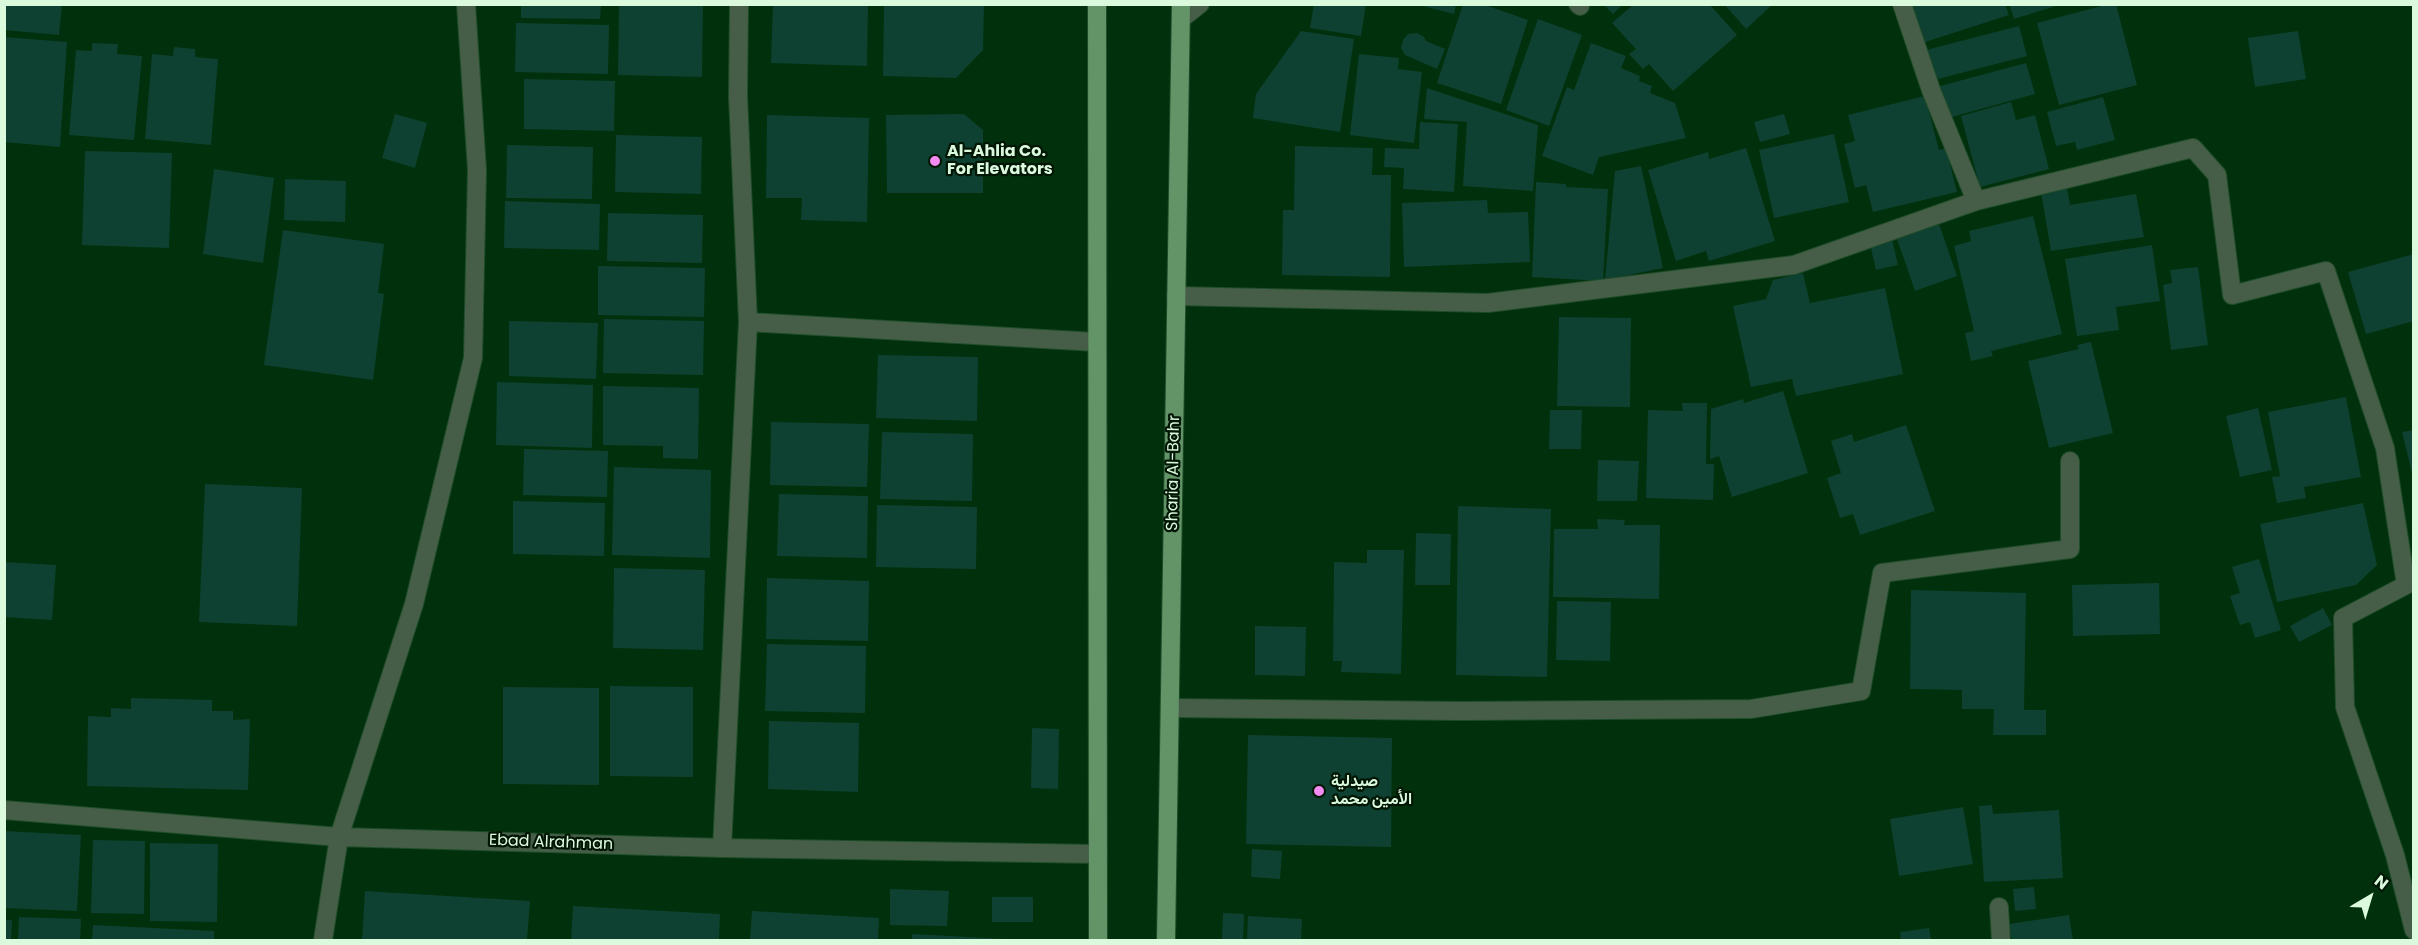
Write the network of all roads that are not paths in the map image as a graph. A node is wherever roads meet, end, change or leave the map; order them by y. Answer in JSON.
{"nodes":[{"id":1,"x":466,"y":4,"type":"edge"},
{"id":2,"x":739,"y":4,"type":"edge"},
{"id":3,"x":1097,"y":4,"type":"edge"},
{"id":4,"x":1200,"y":4,"type":"edge"},
{"id":5,"x":1902,"y":4,"type":"edge"},
{"id":6,"x":1181,"y":12,"type":"edge"},
{"id":7,"x":1976,"y":201,"type":"junction"},
{"id":8,"x":1176,"y":296,"type":"junction"},
{"id":9,"x":748,"y":322,"type":"junction"},
{"id":10,"x":1096,"y":342,"type":"junction"},
{"id":11,"x":2070,"y":461,"type":"dead end"},
{"id":12,"x":2409,"y":565,"type":"edge"},
{"id":13,"x":1170,"y":708,"type":"junction"},
{"id":14,"x":4,"y":810,"type":"edge"},
{"id":15,"x":339,"y":837,"type":"junction"},
{"id":16,"x":723,"y":848,"type":"junction"},
{"id":17,"x":1098,"y":854,"type":"junction"},
{"id":18,"x":1999,"y":907,"type":"dead end"},
{"id":19,"x":2414,"y":930,"type":"edge"},
{"id":20,"x":323,"y":940,"type":"edge"},
{"id":21,"x":1098,"y":940,"type":"edge"},
{"id":22,"x":1166,"y":940,"type":"edge"},
{"id":23,"x":2001,"y":940,"type":"edge"}],
"edges":[{"from":1,"to":15,"type":"street"},
{"from":2,"to":9,"type":"street"},
{"from":3,"to":10,"type":"main road"},
{"from":4,"to":6,"type":"street"},
{"from":5,"to":7,"type":"street"},
{"from":6,"to":8,"type":"main road","name":"Sharia Al-Bahr"},
{"from":7,"to":8,"type":"street"},
{"from":7,"to":12,"type":"street"},
{"from":8,"to":13,"type":"main road","name":"Sharia Al-Bahr"},
{"from":9,"to":10,"type":"street"},
{"from":9,"to":16,"type":"street"},
{"from":10,"to":17,"type":"main road"},
{"from":11,"to":13,"type":"street"},
{"from":12,"to":19,"type":"street"},
{"from":13,"to":22,"type":"main road","name":"Sharia Al-Bahr"},
{"from":14,"to":15,"type":"street","name":"Ebad Alrahman"},
{"from":15,"to":16,"type":"street","name":"Ebad Alrahman"},
{"from":15,"to":20,"type":"street"},
{"from":16,"to":17,"type":"street","name":"Ebad Alrahman"},
{"from":17,"to":21,"type":"main road"},
{"from":18,"to":23,"type":"street"}]}
